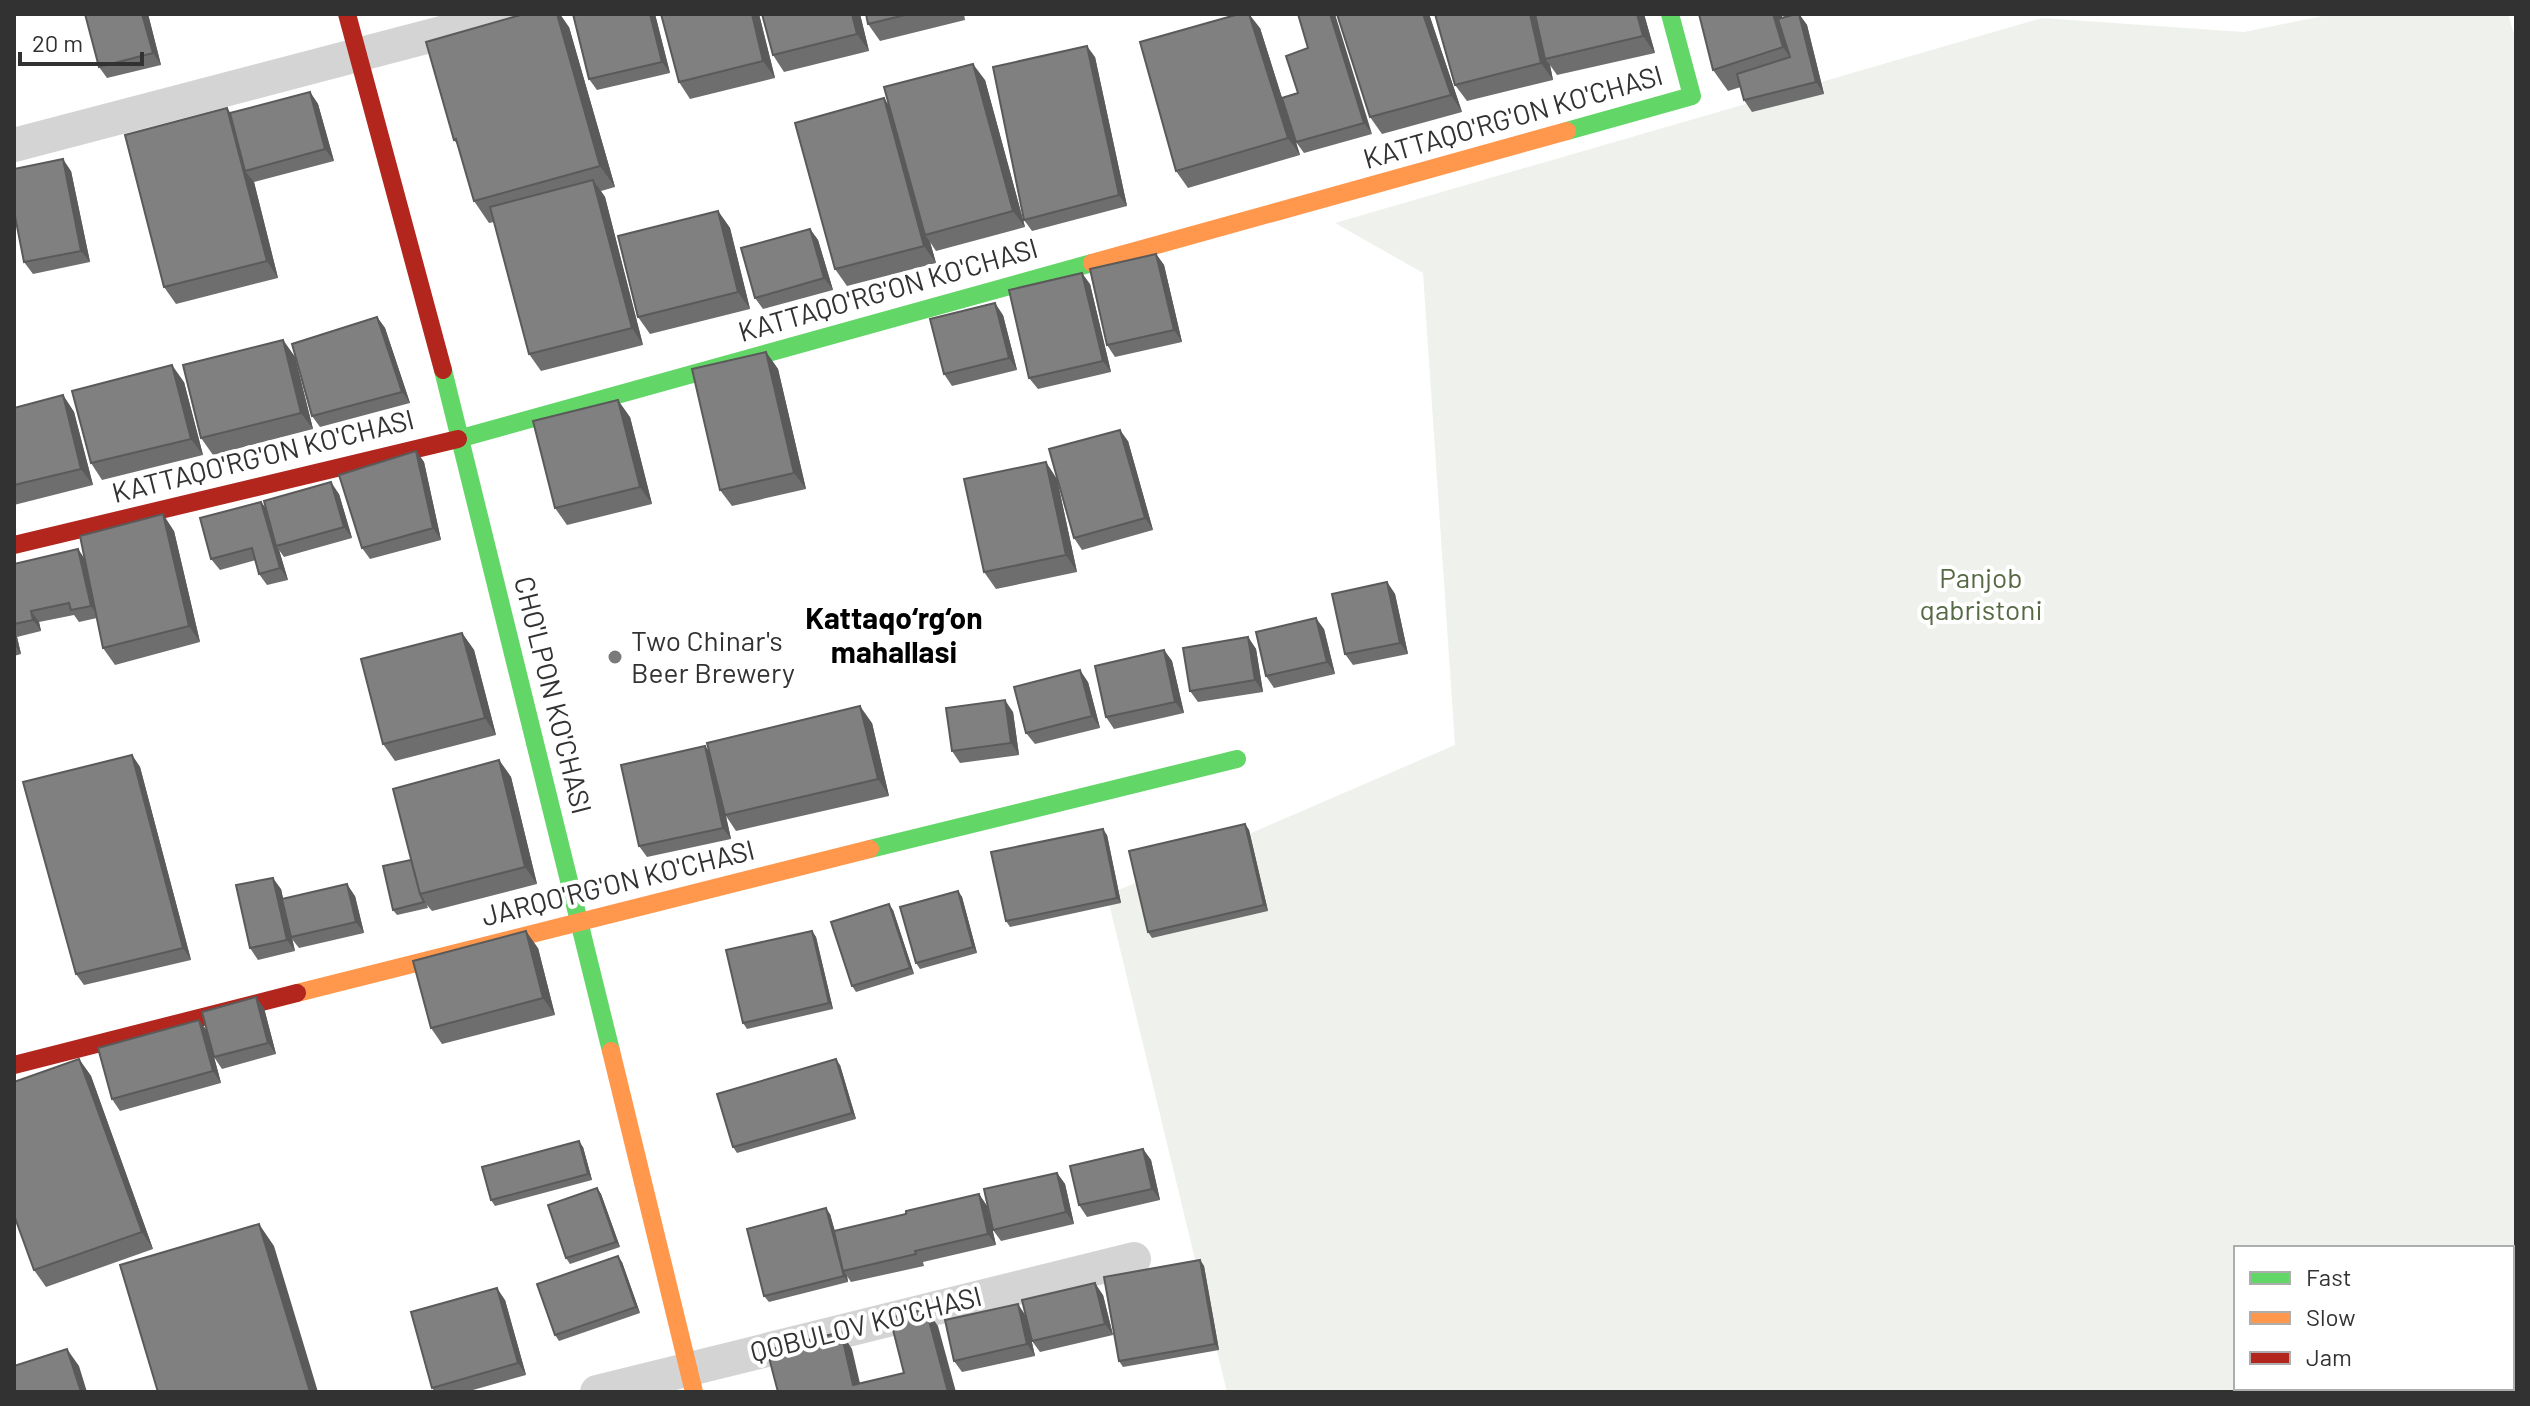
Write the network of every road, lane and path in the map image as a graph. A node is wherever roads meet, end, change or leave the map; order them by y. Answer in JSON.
{"nodes":[{"id":1,"x":347,"y":14,"type":"edge"},
{"id":2,"x":514,"y":14,"type":"edge"},
{"id":3,"x":1670,"y":14,"type":"edge"},
{"id":4,"x":357,"y":57,"type":"junction"},
{"id":5,"x":14,"y":145,"type":"edge"},
{"id":6,"x":461,"y":438,"type":"junction"},
{"id":7,"x":14,"y":545,"type":"edge"},
{"id":8,"x":1237,"y":759,"type":"dead end"},
{"id":9,"x":579,"y":921,"type":"junction"},
{"id":10,"x":14,"y":1065,"type":"edge"},
{"id":11,"x":1134,"y":1259,"type":"dead end"},
{"id":12,"x":690,"y":1380,"type":"edge"},
{"id":13,"x":597,"y":1392,"type":"edge"}],
"edges":[{"from":1,"to":4,"type":"street","name":"CHO'LPON KO'CHASI"},
{"from":2,"to":4,"type":"street"},
{"from":3,"to":6,"type":"street","name":"KATTAQO'RG'ON KO'CHASI"},
{"from":4,"to":5,"type":"street"},
{"from":4,"to":6,"type":"street","name":"CHO'LPON KO'CHASI"},
{"from":6,"to":7,"type":"street","name":"KATTAQO'RG'ON KO'CHASI"},
{"from":6,"to":9,"type":"street","name":"CHO'LPON KO'CHASI"},
{"from":8,"to":9,"type":"street","name":"JARQO'RG'ON KO'CHASI"},
{"from":9,"to":10,"type":"street","name":"JARQO'RG'ON KO'CHASI"},
{"from":9,"to":12,"type":"street","name":"CHO'LPON KO'CHASI"},
{"from":11,"to":12,"type":"street","name":"QOBULOV KO'CHASI"},
{"from":12,"to":13,"type":"street","name":"QOBULOV KO'CHASI"}]}
